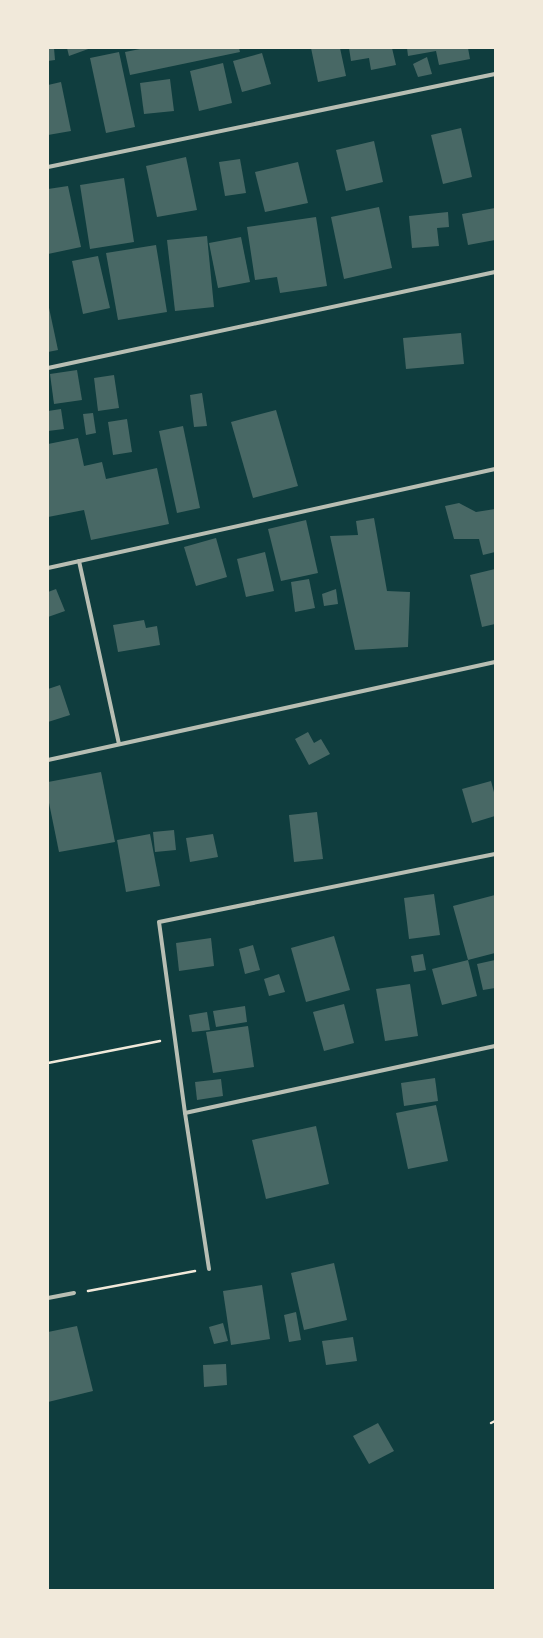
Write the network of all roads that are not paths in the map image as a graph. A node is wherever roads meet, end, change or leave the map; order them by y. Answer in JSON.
{"nodes":[{"id":1,"x":495,"y":74,"type":"edge"},
{"id":2,"x":48,"y":167,"type":"edge"},
{"id":3,"x":495,"y":272,"type":"edge"},
{"id":4,"x":48,"y":368,"type":"edge"},
{"id":5,"x":495,"y":469,"type":"edge"},
{"id":6,"x":79,"y":561,"type":"junction"},
{"id":7,"x":48,"y":568,"type":"edge"},
{"id":8,"x":495,"y":662,"type":"edge"},
{"id":9,"x":118,"y":744,"type":"junction"},
{"id":10,"x":48,"y":760,"type":"edge"},
{"id":11,"x":495,"y":854,"type":"edge"},
{"id":12,"x":495,"y":1046,"type":"edge"},
{"id":13,"x":185,"y":1113,"type":"junction"},
{"id":14,"x":209,"y":1269,"type":"road end"},
{"id":15,"x":74,"y":1293,"type":"road end"},
{"id":16,"x":48,"y":1298,"type":"edge"}],
"edges":[{"from":1,"to":2,"type":"street"},
{"from":3,"to":4,"type":"street"},
{"from":5,"to":6,"type":"street"},
{"from":6,"to":7,"type":"street"},
{"from":6,"to":9,"type":"street"},
{"from":8,"to":9,"type":"street"},
{"from":9,"to":10,"type":"street"},
{"from":11,"to":13,"type":"street"},
{"from":12,"to":13,"type":"street"},
{"from":13,"to":14,"type":"street"},
{"from":15,"to":16,"type":"street"}]}
